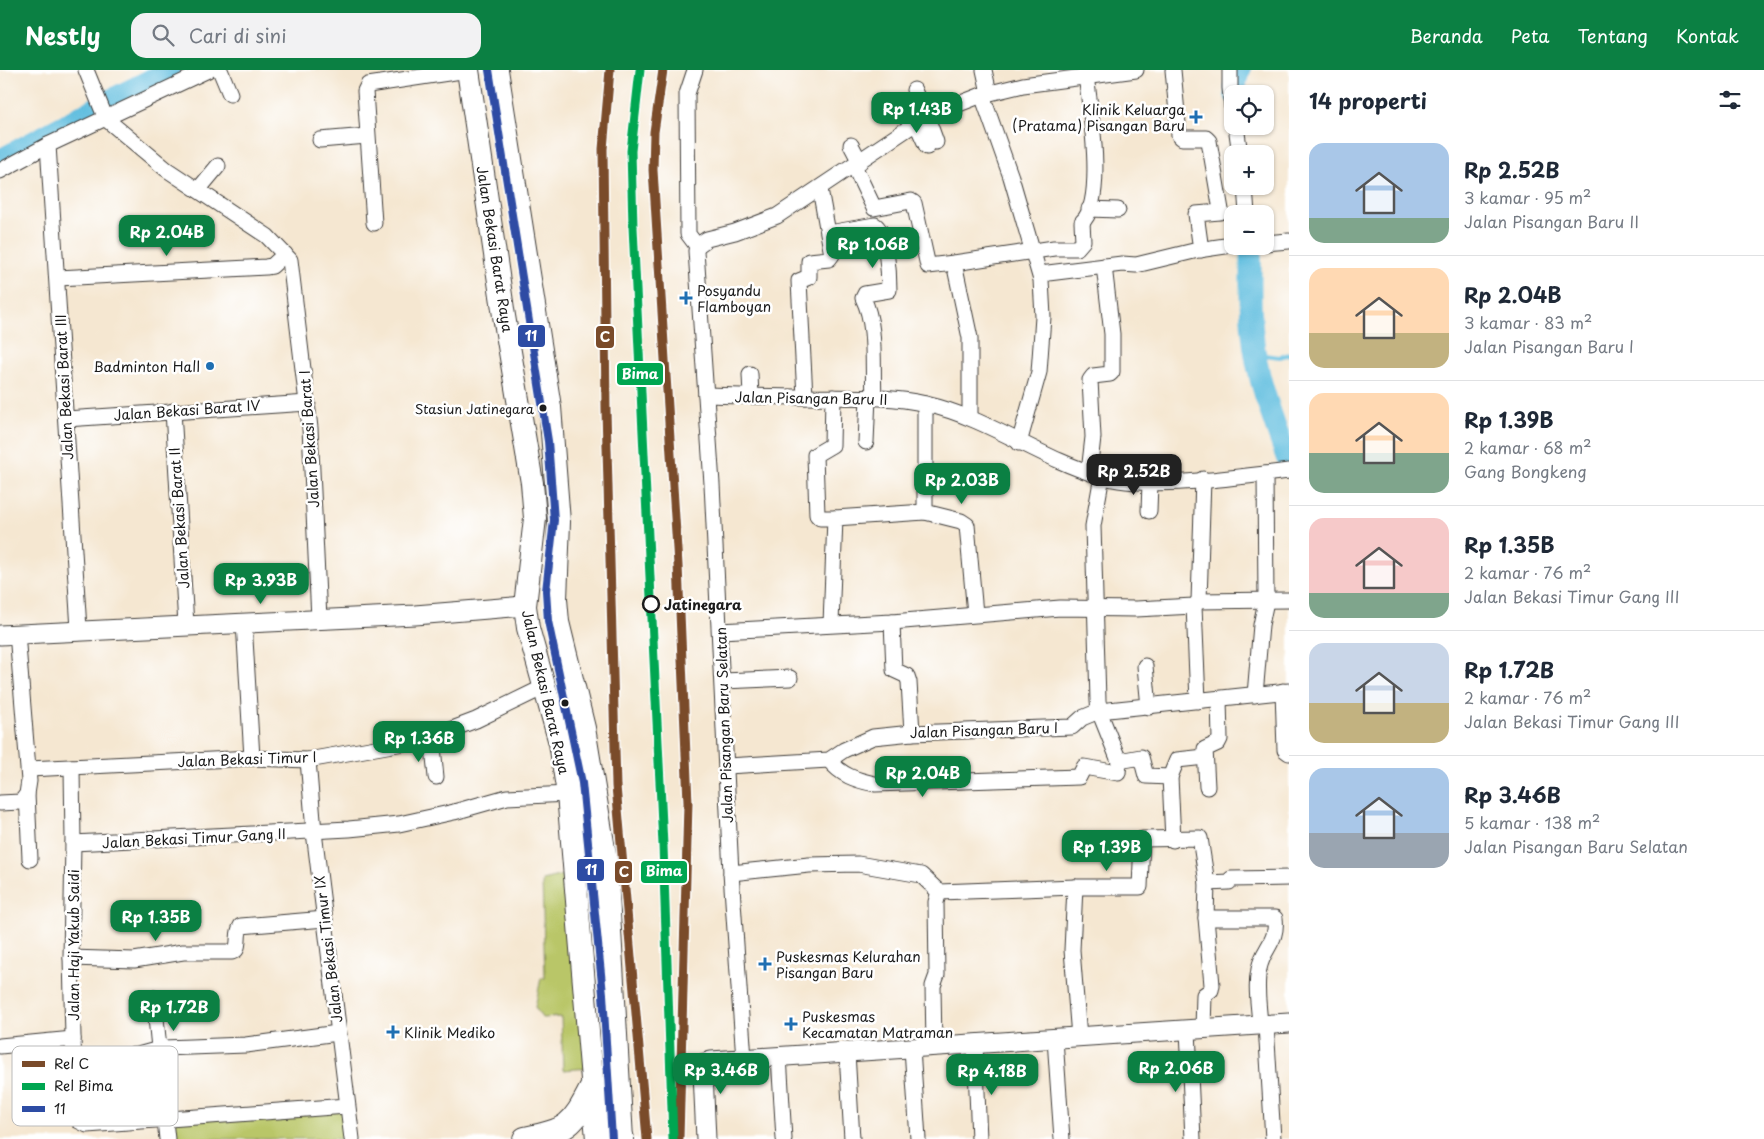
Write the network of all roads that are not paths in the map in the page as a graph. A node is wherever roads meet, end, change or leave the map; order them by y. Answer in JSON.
{"nodes":[{"id":1,"x":86,"y":70,"type":"edge"},
{"id":2,"x":208,"y":70,"type":"edge"},
{"id":3,"x":220,"y":70,"type":"edge"},
{"id":4,"x":496,"y":70,"type":"edge"},
{"id":5,"x":695,"y":70,"type":"edge"},
{"id":6,"x":984,"y":70,"type":"edge"},
{"id":7,"x":1136,"y":70,"type":"edge"},
{"id":8,"x":1173,"y":70,"type":"edge"},
{"id":9,"x":1230,"y":70,"type":"edge"},
{"id":10,"x":455,"y":71,"type":"edge"},
{"id":11,"x":1086,"y":76,"type":"junction"},
{"id":12,"x":1230,"y":85,"type":"edge"},
{"id":13,"x":914,"y":90,"type":"dead end"},
{"id":14,"x":230,"y":94,"type":"dead end"},
{"id":15,"x":986,"y":94,"type":"junction"},
{"id":16,"x":104,"y":116,"type":"junction"},
{"id":17,"x":923,"y":119,"type":"junction"},
{"id":18,"x":367,"y":136,"type":"junction"},
{"id":19,"x":320,"y":140,"type":"dead end"},
{"id":20,"x":931,"y":144,"type":"dead end"},
{"id":21,"x":851,"y":145,"type":"dead end"},
{"id":22,"x":48,"y":146,"type":"junction"},
{"id":23,"x":857,"y":164,"type":"junction"},
{"id":24,"x":218,"y":166,"type":"dead end"},
{"id":25,"x":0,"y":171,"type":"edge"},
{"id":26,"x":820,"y":189,"type":"junction"},
{"id":27,"x":198,"y":190,"type":"junction"},
{"id":28,"x":1089,"y":209,"type":"junction"},
{"id":29,"x":1118,"y":210,"type":"dead end"},
{"id":30,"x":374,"y":223,"type":"dead end"},
{"id":31,"x":829,"y":233,"type":"junction"},
{"id":32,"x":1289,"y":241,"type":"edge"},
{"id":33,"x":1274,"y":242,"type":"edge"},
{"id":34,"x":697,"y":246,"type":"junction"},
{"id":35,"x":1224,"y":246,"type":"edge"},
{"id":36,"x":1034,"y":250,"type":"junction"},
{"id":37,"x":1201,"y":250,"type":"junction"},
{"id":38,"x":288,"y":257,"type":"junction"},
{"id":39,"x":954,"y":263,"type":"junction"},
{"id":40,"x":1104,"y":266,"type":"junction"},
{"id":41,"x":1040,"y":274,"type":"junction"},
{"id":42,"x":58,"y":278,"type":"junction"},
{"id":43,"x":750,"y":374,"type":"dead end"},
{"id":44,"x":706,"y":395,"type":"junction"},
{"id":45,"x":751,"y":396,"type":"junction"},
{"id":46,"x":805,"y":397,"type":"junction"},
{"id":47,"x":833,"y":397,"type":"junction"},
{"id":48,"x":871,"y":397,"type":"junction"},
{"id":49,"x":308,"y":403,"type":"junction"},
{"id":50,"x":925,"y":404,"type":"junction"},
{"id":51,"x":173,"y":411,"type":"junction"},
{"id":52,"x":970,"y":417,"type":"junction"},
{"id":53,"x":66,"y":419,"type":"junction"},
{"id":54,"x":866,"y":442,"type":"dead end"},
{"id":55,"x":1019,"y":443,"type":"junction"},
{"id":56,"x":1289,"y":471,"type":"edge"},
{"id":57,"x":1095,"y":474,"type":"junction"},
{"id":58,"x":1265,"y":474,"type":"junction"},
{"id":59,"x":1204,"y":479,"type":"junction"},
{"id":60,"x":1150,"y":483,"type":"junction"},
{"id":61,"x":1149,"y":510,"type":"dead end"},
{"id":62,"x":925,"y":512,"type":"junction"},
{"id":63,"x":835,"y":518,"type":"junction"},
{"id":64,"x":1289,"y":600,"type":"edge"},
{"id":65,"x":1266,"y":601,"type":"junction"},
{"id":66,"x":1196,"y":604,"type":"junction"},
{"id":67,"x":525,"y":606,"type":"junction"},
{"id":68,"x":1094,"y":608,"type":"junction"},
{"id":69,"x":975,"y":614,"type":"junction"},
{"id":70,"x":319,"y":619,"type":"junction"},
{"id":71,"x":244,"y":622,"type":"junction"},
{"id":72,"x":892,"y":622,"type":"junction"},
{"id":73,"x":831,"y":624,"type":"junction"},
{"id":74,"x":186,"y":625,"type":"junction"},
{"id":75,"x":80,"y":629,"type":"junction"},
{"id":76,"x":720,"y":631,"type":"junction"},
{"id":77,"x":8,"y":634,"type":"edge"},
{"id":78,"x":1145,"y":666,"type":"dead end"},
{"id":79,"x":790,"y":678,"type":"dead end"},
{"id":80,"x":723,"y":681,"type":"junction"},
{"id":81,"x":544,"y":687,"type":"junction"},
{"id":82,"x":1286,"y":691,"type":"edge"},
{"id":83,"x":1255,"y":694,"type":"junction"},
{"id":84,"x":1219,"y":699,"type":"junction"},
{"id":85,"x":1198,"y":701,"type":"junction"},
{"id":86,"x":1149,"y":707,"type":"junction"},
{"id":87,"x":1099,"y":711,"type":"junction"},
{"id":88,"x":912,"y":733,"type":"junction"},
{"id":89,"x":432,"y":736,"type":"junction"},
{"id":90,"x":1289,"y":753,"type":"edge"},
{"id":91,"x":1205,"y":757,"type":"junction"},
{"id":92,"x":252,"y":758,"type":"junction"},
{"id":93,"x":308,"y":760,"type":"junction"},
{"id":94,"x":828,"y":760,"type":"junction"},
{"id":95,"x":1119,"y":761,"type":"junction"},
{"id":96,"x":727,"y":766,"type":"junction"},
{"id":97,"x":72,"y":767,"type":"junction"},
{"id":98,"x":28,"y":769,"type":"junction"},
{"id":99,"x":436,"y":777,"type":"dead end"},
{"id":100,"x":1170,"y":777,"type":"junction"},
{"id":101,"x":1207,"y":787,"type":"dead end"},
{"id":102,"x":27,"y":794,"type":"junction"},
{"id":103,"x":568,"y":794,"type":"junction"},
{"id":104,"x":0,"y":803,"type":"edge"},
{"id":105,"x":314,"y":832,"type":"junction"},
{"id":106,"x":1173,"y":840,"type":"junction"},
{"id":107,"x":74,"y":843,"type":"junction"},
{"id":108,"x":30,"y":859,"type":"dead end"},
{"id":109,"x":731,"y":873,"type":"junction"},
{"id":110,"x":1289,"y":878,"type":"edge"},
{"id":111,"x":1207,"y":883,"type":"junction"},
{"id":112,"x":1075,"y":887,"type":"junction"},
{"id":113,"x":939,"y":892,"type":"junction"},
{"id":114,"x":1206,"y":918,"type":"junction"},
{"id":115,"x":325,"y":919,"type":"junction"},
{"id":116,"x":71,"y":958,"type":"junction"},
{"id":117,"x":154,"y":998,"type":"dead end"},
{"id":118,"x":1289,"y":1023,"type":"edge"},
{"id":119,"x":1263,"y":1025,"type":"junction"},
{"id":120,"x":1195,"y":1029,"type":"junction"},
{"id":121,"x":338,"y":1033,"type":"junction"},
{"id":122,"x":1079,"y":1037,"type":"junction"},
{"id":123,"x":1055,"y":1039,"type":"junction"},
{"id":124,"x":73,"y":1040,"type":"junction"},
{"id":125,"x":974,"y":1044,"type":"junction"},
{"id":126,"x":0,"y":1046,"type":"edge"},
{"id":127,"x":73,"y":1046,"type":"edge"},
{"id":128,"x":159,"y":1046,"type":"edge"},
{"id":129,"x":934,"y":1046,"type":"junction"},
{"id":130,"x":178,"y":1048,"type":"edge"},
{"id":131,"x":912,"y":1048,"type":"junction"},
{"id":132,"x":847,"y":1052,"type":"junction"},
{"id":133,"x":780,"y":1056,"type":"junction"},
{"id":134,"x":744,"y":1059,"type":"junction"},
{"id":135,"x":592,"y":1088,"type":"junction"},
{"id":136,"x":347,"y":1106,"type":"junction"},
{"id":137,"x":178,"y":1120,"type":"edge"},
{"id":138,"x":166,"y":1126,"type":"edge"},
{"id":139,"x":167,"y":1139,"type":"edge"},
{"id":140,"x":352,"y":1139,"type":"edge"},
{"id":141,"x":525,"y":1139,"type":"edge"},
{"id":142,"x":596,"y":1139,"type":"edge"},
{"id":143,"x":621,"y":1139,"type":"edge"},
{"id":144,"x":706,"y":1139,"type":"edge"},
{"id":145,"x":784,"y":1139,"type":"edge"},
{"id":146,"x":852,"y":1139,"type":"edge"},
{"id":147,"x":918,"y":1139,"type":"edge"},
{"id":148,"x":980,"y":1139,"type":"edge"},
{"id":149,"x":1062,"y":1139,"type":"edge"},
{"id":150,"x":1193,"y":1139,"type":"edge"},
{"id":151,"x":1273,"y":1139,"type":"edge"}],
"edges":[{"from":1,"to":16,"type":"street"},
{"from":2,"to":16,"type":"street"},
{"from":3,"to":14,"type":"street"},
{"from":4,"to":143,"type":"main road","name":"Jalan Bekasi Barat Raya"},
{"from":5,"to":34,"type":"street","name":"Jalan Pisangan Baru Selatan"},
{"from":6,"to":15,"type":"street"},
{"from":7,"to":11,"type":"street"},
{"from":8,"to":37,"type":"street"},
{"from":9,"to":12,"type":"street"},
{"from":10,"to":18,"type":"street"},
{"from":10,"to":67,"type":"main road","name":"Jalan Bekasi Barat Raya"},
{"from":11,"to":15,"type":"street"},
{"from":11,"to":28,"type":"street"},
{"from":13,"to":17,"type":"street"},
{"from":15,"to":17,"type":"street"},
{"from":15,"to":36,"type":"street"},
{"from":16,"to":22,"type":"street"},
{"from":16,"to":27,"type":"street"},
{"from":17,"to":20,"type":"street"},
{"from":17,"to":23,"type":"street"},
{"from":18,"to":19,"type":"street"},
{"from":18,"to":30,"type":"street"},
{"from":21,"to":23,"type":"street"},
{"from":22,"to":25,"type":"street"},
{"from":22,"to":42,"type":"street","name":"Jalan Bekasi Barat III"},
{"from":23,"to":26,"type":"street"},
{"from":23,"to":39,"type":"street"},
{"from":24,"to":27,"type":"street"},
{"from":26,"to":31,"type":"street"},
{"from":26,"to":34,"type":"street"},
{"from":27,"to":38,"type":"street"},
{"from":28,"to":29,"type":"street"},
{"from":28,"to":36,"type":"street"},
{"from":31,"to":46,"type":"street"},
{"from":31,"to":48,"type":"street"},
{"from":32,"to":33,"type":"street"},
{"from":34,"to":44,"type":"street","name":"Jalan Pisangan Baru Selatan"},
{"from":35,"to":37,"type":"street"},
{"from":36,"to":39,"type":"street"},
{"from":36,"to":41,"type":"street"},
{"from":37,"to":40,"type":"street"},
{"from":38,"to":42,"type":"street"},
{"from":38,"to":49,"type":"street","name":"Jalan Bekasi Barat I"},
{"from":39,"to":52,"type":"street"},
{"from":40,"to":41,"type":"street"},
{"from":40,"to":57,"type":"street"},
{"from":41,"to":55,"type":"street"},
{"from":42,"to":53,"type":"street","name":"Jalan Bekasi Barat III"},
{"from":43,"to":45,"type":"street"},
{"from":44,"to":45,"type":"street","name":"Jalan Pisangan Baru II"},
{"from":44,"to":76,"type":"street","name":"Jalan Pisangan Baru Selatan"},
{"from":45,"to":46,"type":"street","name":"Jalan Pisangan Baru II"},
{"from":46,"to":47,"type":"street","name":"Jalan Pisangan Baru II"},
{"from":47,"to":48,"type":"street","name":"Jalan Pisangan Baru II"},
{"from":47,"to":63,"type":"street"},
{"from":48,"to":50,"type":"street","name":"Jalan Pisangan Baru II"},
{"from":48,"to":54,"type":"street"},
{"from":49,"to":51,"type":"street","name":"Jalan Bekasi Barat IV"},
{"from":49,"to":70,"type":"street","name":"Jalan Bekasi Barat I"},
{"from":50,"to":52,"type":"street","name":"Jalan Pisangan Baru II"},
{"from":50,"to":62,"type":"street"},
{"from":51,"to":53,"type":"street","name":"Jalan Bekasi Barat IV"},
{"from":51,"to":74,"type":"street","name":"Jalan Bekasi Barat II"},
{"from":52,"to":55,"type":"street","name":"Jalan Pisangan Baru II"},
{"from":53,"to":75,"type":"street","name":"Jalan Bekasi Barat III"},
{"from":55,"to":57,"type":"street","name":"Jalan Pisangan Baru II"},
{"from":56,"to":58,"type":"street","name":"Jalan Pisangan Baru II"},
{"from":57,"to":60,"type":"street","name":"Jalan Pisangan Baru II"},
{"from":57,"to":68,"type":"street"},
{"from":58,"to":59,"type":"street","name":"Jalan Pisangan Baru II"},
{"from":58,"to":65,"type":"street"},
{"from":59,"to":60,"type":"street","name":"Jalan Pisangan Baru II"},
{"from":59,"to":66,"type":"street"},
{"from":60,"to":61,"type":"street"},
{"from":62,"to":63,"type":"street"},
{"from":62,"to":69,"type":"street"},
{"from":63,"to":73,"type":"street"},
{"from":64,"to":65,"type":"street"},
{"from":65,"to":66,"type":"street"},
{"from":65,"to":83,"type":"street"},
{"from":66,"to":68,"type":"street"},
{"from":66,"to":85,"type":"street"},
{"from":67,"to":70,"type":"street"},
{"from":67,"to":81,"type":"main road","name":"Jalan Bekasi Barat Raya"},
{"from":68,"to":69,"type":"street"},
{"from":68,"to":87,"type":"street"},
{"from":69,"to":72,"type":"street"},
{"from":70,"to":71,"type":"street"},
{"from":71,"to":74,"type":"street"},
{"from":71,"to":92,"type":"street"},
{"from":72,"to":73,"type":"street"},
{"from":72,"to":88,"type":"street"},
{"from":73,"to":76,"type":"street"},
{"from":74,"to":75,"type":"street"},
{"from":75,"to":77,"type":"street"},
{"from":76,"to":80,"type":"street","name":"Jalan Pisangan Baru Selatan"},
{"from":77,"to":98,"type":"street"},
{"from":78,"to":86,"type":"street"},
{"from":79,"to":80,"type":"street"},
{"from":80,"to":96,"type":"street","name":"Jalan Pisangan Baru Selatan"},
{"from":81,"to":89,"type":"street","name":"Jalan Bekasi Timur I"},
{"from":81,"to":103,"type":"main road","name":"Jalan Bekasi Barat Raya"},
{"from":82,"to":83,"type":"street","name":"Jalan Pisangan Baru I"},
{"from":82,"to":90,"type":"street"},
{"from":83,"to":84,"type":"street","name":"Jalan Pisangan Baru I"},
{"from":84,"to":85,"type":"street","name":"Jalan Pisangan Baru I"},
{"from":84,"to":91,"type":"street"},
{"from":85,"to":86,"type":"street","name":"Jalan Pisangan Baru I"},
{"from":86,"to":87,"type":"street","name":"Jalan Pisangan Baru I"},
{"from":87,"to":88,"type":"street","name":"Jalan Pisangan Baru I"},
{"from":87,"to":95,"type":"street"},
{"from":88,"to":94,"type":"street","name":"Jalan Pisangan Baru I"},
{"from":89,"to":93,"type":"street","name":"Jalan Bekasi Timur I"},
{"from":89,"to":99,"type":"street"},
{"from":91,"to":100,"type":"street"},
{"from":91,"to":101,"type":"street"},
{"from":92,"to":93,"type":"street","name":"Jalan Bekasi Timur I"},
{"from":92,"to":97,"type":"street","name":"Jalan Bekasi Timur I"},
{"from":93,"to":105,"type":"street","name":"Jalan Bekasi Timur IX"},
{"from":94,"to":95,"type":"street"},
{"from":94,"to":96,"type":"street","name":"Jalan Pisangan Baru I"},
{"from":95,"to":100,"type":"street"},
{"from":96,"to":109,"type":"street","name":"Jalan Pisangan Baru Selatan"},
{"from":97,"to":98,"type":"street","name":"Jalan Bekasi Timur I"},
{"from":97,"to":107,"type":"street","name":"Jalan Haji Yakub Saidi"},
{"from":98,"to":102,"type":"street"},
{"from":100,"to":106,"type":"street"},
{"from":102,"to":104,"type":"street"},
{"from":102,"to":108,"type":"street"},
{"from":103,"to":105,"type":"street","name":"Jalan Bekasi Timur Gang II"},
{"from":103,"to":135,"type":"main road","name":"Jalan Bekasi Barat Raya"},
{"from":105,"to":107,"type":"street","name":"Jalan Bekasi Timur Gang II"},
{"from":105,"to":115,"type":"street","name":"Jalan Bekasi Timur IX"},
{"from":106,"to":111,"type":"street"},
{"from":106,"to":112,"type":"street"},
{"from":107,"to":116,"type":"street","name":"Jalan Haji Yakub Saidi"},
{"from":109,"to":113,"type":"street"},
{"from":109,"to":134,"type":"street","name":"Jalan Pisangan Baru Selatan"},
{"from":110,"to":111,"type":"street"},
{"from":111,"to":114,"type":"street"},
{"from":112,"to":113,"type":"street"},
{"from":112,"to":122,"type":"street"},
{"from":113,"to":129,"type":"street"},
{"from":114,"to":119,"type":"street"},
{"from":114,"to":120,"type":"street"},
{"from":115,"to":116,"type":"street"},
{"from":115,"to":121,"type":"street","name":"Jalan Bekasi Timur IX"},
{"from":116,"to":124,"type":"street","name":"Jalan Haji Yakub Saidi"},
{"from":117,"to":128,"type":"street"},
{"from":118,"to":119,"type":"street"},
{"from":119,"to":120,"type":"street"},
{"from":119,"to":151,"type":"street"},
{"from":120,"to":122,"type":"street"},
{"from":120,"to":150,"type":"street"},
{"from":121,"to":130,"type":"street"},
{"from":121,"to":136,"type":"street","name":"Jalan Bekasi Timur IX"},
{"from":122,"to":123,"type":"street"},
{"from":123,"to":125,"type":"street"},
{"from":123,"to":149,"type":"street"},
{"from":124,"to":126,"type":"street"},
{"from":124,"to":127,"type":"street","name":"Jalan Haji Yakub Saidi"},
{"from":125,"to":129,"type":"street"},
{"from":125,"to":148,"type":"street"},
{"from":129,"to":131,"type":"street"},
{"from":131,"to":132,"type":"street"},
{"from":131,"to":147,"type":"street"},
{"from":132,"to":133,"type":"street"},
{"from":132,"to":146,"type":"street"},
{"from":133,"to":134,"type":"street"},
{"from":133,"to":145,"type":"street"},
{"from":134,"to":144,"type":"street"},
{"from":135,"to":141,"type":"highway"},
{"from":135,"to":142,"type":"main road","name":"Jalan Bekasi Barat Raya"},
{"from":136,"to":137,"type":"street"},
{"from":136,"to":140,"type":"street","name":"Jalan Bekasi Timur IX"},
{"from":138,"to":139,"type":"street"}]}
